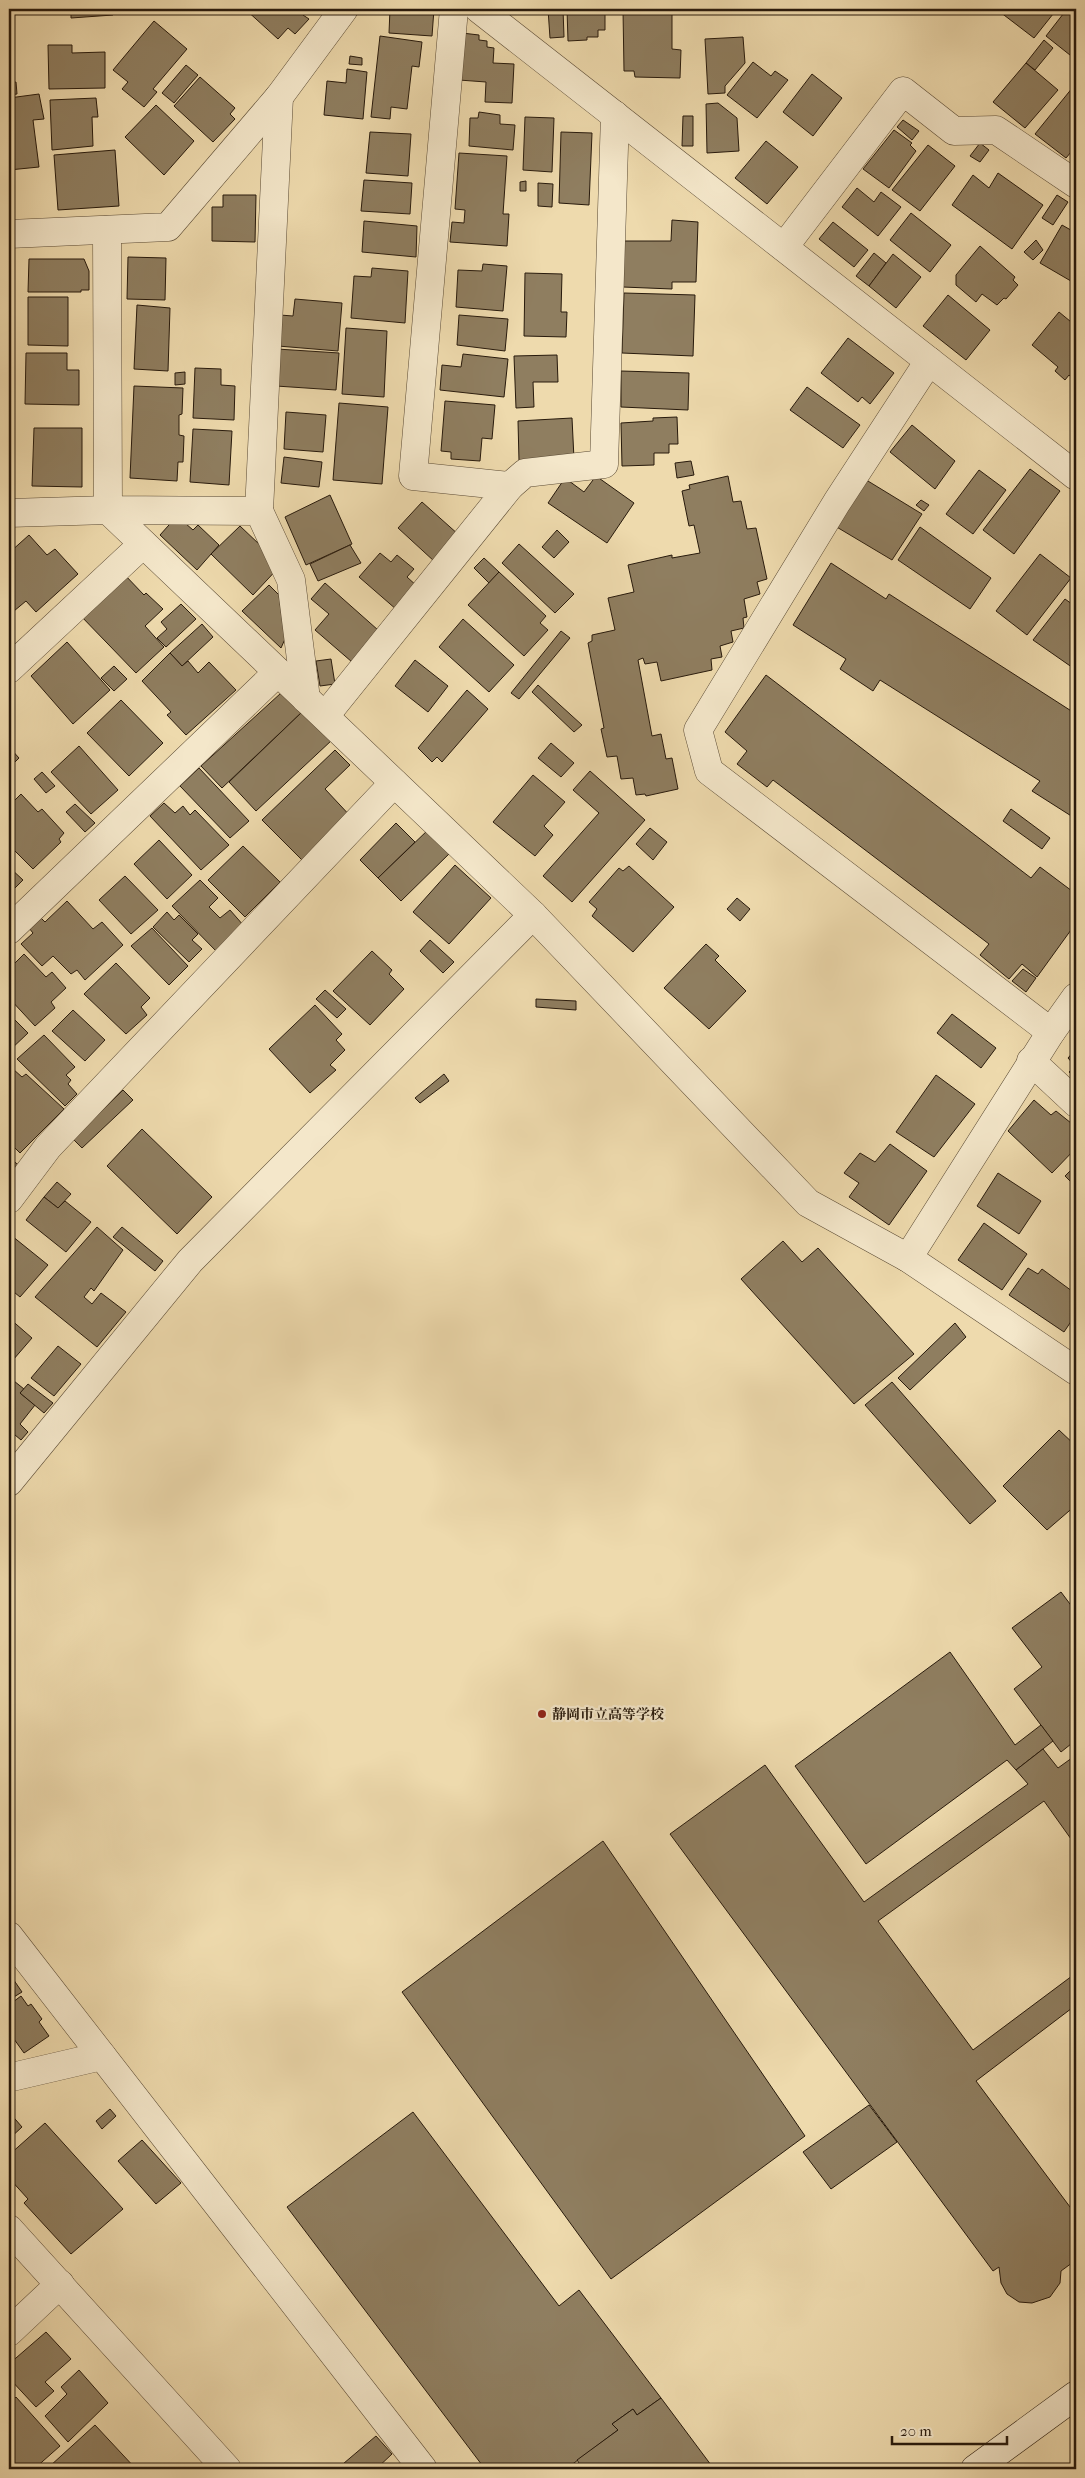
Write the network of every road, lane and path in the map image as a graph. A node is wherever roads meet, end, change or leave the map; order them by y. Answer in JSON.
{"nodes":[{"id":1,"x":344,"y":9,"type":"edge"},
{"id":2,"x":454,"y":9,"type":"edge"},
{"id":3,"x":479,"y":9,"type":"edge"},
{"id":4,"x":279,"y":98,"type":"junction"},
{"id":5,"x":615,"y":115,"type":"junction"},
{"id":6,"x":1076,"y":184,"type":"edge"},
{"id":7,"x":107,"y":230,"type":"junction"},
{"id":8,"x":9,"y":234,"type":"edge"},
{"id":9,"x":784,"y":247,"type":"junction"},
{"id":10,"x":929,"y":361,"type":"junction"},
{"id":11,"x":1076,"y":476,"type":"edge"},
{"id":12,"x":510,"y":486,"type":"junction"},
{"id":13,"x":108,"y":510,"type":"junction"},
{"id":14,"x":260,"y":511,"type":"junction"},
{"id":15,"x":9,"y":513,"type":"edge"},
{"id":16,"x":143,"y":544,"type":"junction"},
{"id":17,"x":9,"y":669,"type":"edge"},
{"id":18,"x":278,"y":672,"type":"junction"},
{"id":19,"x":315,"y":708,"type":"junction"},
{"id":20,"x":394,"y":783,"type":"junction"},
{"id":21,"x":533,"y":915,"type":"junction"},
{"id":22,"x":9,"y":930,"type":"edge"},
{"id":23,"x":1076,"y":997,"type":"edge"},
{"id":24,"x":1050,"y":1032,"type":"junction"},
{"id":25,"x":1031,"y":1062,"type":"junction"},
{"id":26,"x":1076,"y":1103,"type":"edge"},
{"id":27,"x":9,"y":1199,"type":"edge"},
{"id":28,"x":908,"y":1258,"type":"junction"},
{"id":29,"x":1076,"y":1371,"type":"edge"},
{"id":30,"x":9,"y":1482,"type":"edge"},
{"id":31,"x":9,"y":1936,"type":"edge"},
{"id":32,"x":102,"y":2056,"type":"junction"},
{"id":33,"x":9,"y":2076,"type":"edge"},
{"id":34,"x":9,"y":2228,"type":"edge"},
{"id":35,"x":60,"y":2284,"type":"junction"},
{"id":36,"x":9,"y":2332,"type":"edge"},
{"id":37,"x":1076,"y":2395,"type":"edge"},
{"id":38,"x":220,"y":2466,"type":"edge"},
{"id":39,"x":423,"y":2469,"type":"edge"},
{"id":40,"x":976,"y":2469,"type":"edge"}],
"edges":[{"from":1,"to":4,"type":"street"},
{"from":2,"to":12,"type":"street"},
{"from":3,"to":5,"type":"street"},
{"from":4,"to":7,"type":"street"},
{"from":4,"to":14,"type":"street"},
{"from":5,"to":9,"type":"street"},
{"from":5,"to":12,"type":"street"},
{"from":6,"to":9,"type":"street"},
{"from":7,"to":8,"type":"street"},
{"from":7,"to":13,"type":"street"},
{"from":9,"to":10,"type":"street"},
{"from":10,"to":11,"type":"street"},
{"from":10,"to":24,"type":"street"},
{"from":12,"to":19,"type":"street"},
{"from":13,"to":14,"type":"street"},
{"from":13,"to":15,"type":"street"},
{"from":13,"to":16,"type":"street"},
{"from":14,"to":19,"type":"street"},
{"from":16,"to":17,"type":"street"},
{"from":16,"to":18,"type":"street"},
{"from":18,"to":19,"type":"street"},
{"from":18,"to":22,"type":"street"},
{"from":19,"to":20,"type":"street"},
{"from":20,"to":21,"type":"street"},
{"from":20,"to":27,"type":"street"},
{"from":21,"to":28,"type":"street"},
{"from":21,"to":30,"type":"street"},
{"from":23,"to":24,"type":"street"},
{"from":24,"to":25,"type":"street"},
{"from":25,"to":26,"type":"street"},
{"from":25,"to":28,"type":"street"},
{"from":28,"to":29,"type":"street"},
{"from":31,"to":32,"type":"street"},
{"from":32,"to":33,"type":"street"},
{"from":32,"to":39,"type":"street"},
{"from":34,"to":35,"type":"street"},
{"from":35,"to":36,"type":"street"},
{"from":35,"to":38,"type":"street"},
{"from":37,"to":40,"type":"street"}]}
